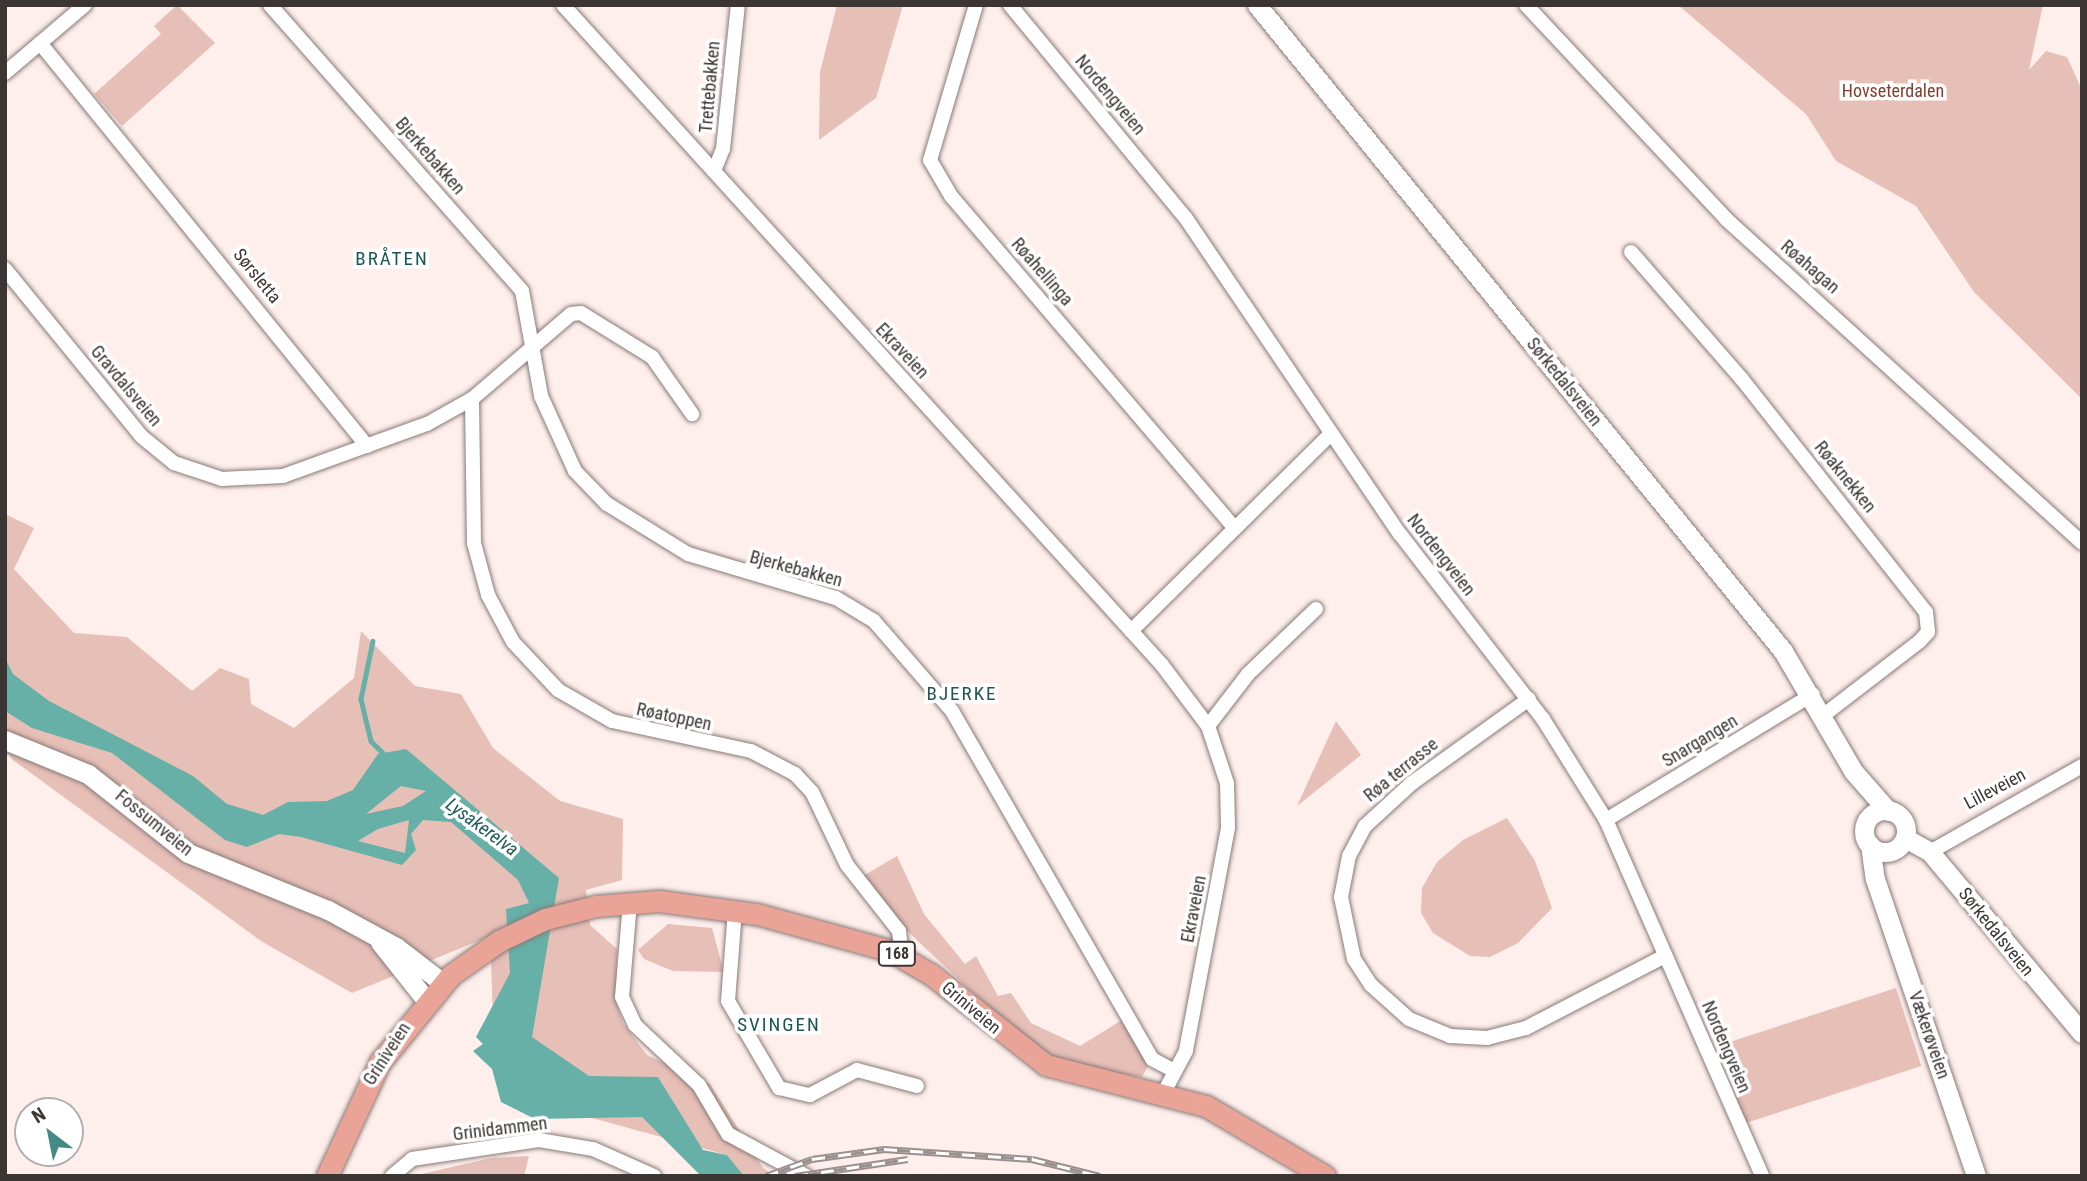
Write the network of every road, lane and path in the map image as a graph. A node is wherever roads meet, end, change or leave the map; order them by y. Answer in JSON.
{"nodes":[{"id":1,"x":85,"y":5,"type":"edge"},
{"id":2,"x":270,"y":5,"type":"edge"},
{"id":3,"x":564,"y":5,"type":"edge"},
{"id":4,"x":738,"y":5,"type":"edge"},
{"id":5,"x":976,"y":5,"type":"edge"},
{"id":6,"x":1010,"y":5,"type":"edge"},
{"id":7,"x":1257,"y":5,"type":"edge"},
{"id":8,"x":1526,"y":5,"type":"edge"},
{"id":9,"x":40,"y":43,"type":"junction"},
{"id":10,"x":5,"y":73,"type":"edge"},
{"id":11,"x":714,"y":171,"type":"junction"},
{"id":12,"x":1631,"y":252,"type":"dead end"},
{"id":13,"x":5,"y":269,"type":"edge"},
{"id":14,"x":531,"y":346,"type":"junction"},
{"id":15,"x":472,"y":398,"type":"junction"},
{"id":16,"x":692,"y":414,"type":"dead end"},
{"id":17,"x":1331,"y":435,"type":"junction"},
{"id":18,"x":367,"y":446,"type":"junction"},
{"id":19,"x":1235,"y":528,"type":"junction"},
{"id":20,"x":2082,"y":543,"type":"edge"},
{"id":21,"x":1316,"y":609,"type":"dead end"},
{"id":22,"x":1131,"y":631,"type":"junction"},
{"id":23,"x":1812,"y":694,"type":"junction"},
{"id":24,"x":1529,"y":699,"type":"junction"},
{"id":25,"x":1824,"y":715,"type":"junction"},
{"id":26,"x":1208,"y":726,"type":"junction"},
{"id":27,"x":5,"y":740,"type":"edge"},
{"id":28,"x":2082,"y":766,"type":"edge"},
{"id":29,"x":1853,"y":771,"type":"junction"},
{"id":30,"x":1888,"y":811,"type":"junction"},
{"id":31,"x":1606,"y":820,"type":"junction"},
{"id":32,"x":1867,"y":820,"type":"junction"},
{"id":33,"x":1898,"y":844,"type":"junction"},
{"id":34,"x":1870,"y":845,"type":"junction"},
{"id":35,"x":1930,"y":852,"type":"junction"},
{"id":36,"x":1883,"y":893,"type":"junction"},
{"id":37,"x":630,"y":902,"type":"junction"},
{"id":38,"x":735,"y":910,"type":"junction"},
{"id":39,"x":379,"y":941,"type":"junction"},
{"id":40,"x":902,"y":957,"type":"junction"},
{"id":41,"x":1665,"y":957,"type":"junction"},
{"id":42,"x":443,"y":983,"type":"junction"},
{"id":43,"x":426,"y":1000,"type":"junction"},
{"id":44,"x":2082,"y":1033,"type":"edge"},
{"id":45,"x":1171,"y":1069,"type":"junction"},
{"id":46,"x":917,"y":1086,"type":"dead end"},
{"id":47,"x":1164,"y":1094,"type":"junction"},
{"id":48,"x":616,"y":1169,"type":"edge"},
{"id":49,"x":327,"y":1176,"type":"edge"},
{"id":50,"x":392,"y":1176,"type":"edge"},
{"id":51,"x":654,"y":1176,"type":"edge"},
{"id":52,"x":806,"y":1176,"type":"edge"},
{"id":53,"x":1325,"y":1176,"type":"edge"},
{"id":54,"x":1762,"y":1176,"type":"edge"},
{"id":55,"x":1976,"y":1176,"type":"edge"}],
"edges":[{"from":1,"to":9,"type":"street"},
{"from":2,"to":14,"type":"street","name":"Bjerkebakken"},
{"from":3,"to":11,"type":"street","name":"Ekraveien"},
{"from":4,"to":11,"type":"street","name":"Trettebakken"},
{"from":5,"to":19,"type":"street","name":"Røahellinga"},
{"from":6,"to":17,"type":"street","name":"Nordengveien"},
{"from":7,"to":23,"type":"main road","name":"Sørkedalsveien"},
{"from":8,"to":20,"type":"street","name":"Røahagan"},
{"from":9,"to":10,"type":"street"},
{"from":9,"to":18,"type":"street","name":"Sørsletta"},
{"from":11,"to":22,"type":"street","name":"Ekraveien"},
{"from":12,"to":25,"type":"street","name":"Røaknekken"},
{"from":13,"to":18,"type":"street","name":"Gravdalsveien"},
{"from":14,"to":15,"type":"street"},
{"from":14,"to":16,"type":"street"},
{"from":14,"to":45,"type":"street","name":"Bjerkebakken"},
{"from":15,"to":18,"type":"street"},
{"from":15,"to":40,"type":"street","name":"Røatoppen"},
{"from":17,"to":19,"type":"street"},
{"from":17,"to":24,"type":"street","name":"Nordengveien"},
{"from":19,"to":22,"type":"street"},
{"from":21,"to":26,"type":"street"},
{"from":22,"to":26,"type":"street","name":"Ekraveien"},
{"from":23,"to":25,"type":"main road","name":"Sørkedalsveien"},
{"from":23,"to":31,"type":"street","name":"Snargangen"},
{"from":24,"to":31,"type":"street","name":"Nordengveien"},
{"from":24,"to":41,"type":"street","name":"Røa terrasse"},
{"from":25,"to":29,"type":"main road","name":"Sørkedalsveien"},
{"from":26,"to":45,"type":"street","name":"Ekraveien"},
{"from":27,"to":39,"type":"main road","name":"Fossumveien"},
{"from":28,"to":35,"type":"street","name":"Lilleveien"},
{"from":29,"to":30,"type":"main road","name":"Sørkedalsveien"},
{"from":29,"to":32,"type":"main road","name":"Sørkedalsveien"},
{"from":30,"to":32,"type":"main road"},
{"from":30,"to":33,"type":"main road","name":"Sørkedalsveien"},
{"from":31,"to":41,"type":"street","name":"Nordengveien"},
{"from":32,"to":34,"type":"main road","name":"Sørkedalsveien"},
{"from":33,"to":34,"type":"main road"},
{"from":33,"to":35,"type":"main road","name":"Sørkedalsveien"},
{"from":33,"to":36,"type":"main road"},
{"from":34,"to":36,"type":"main road","name":"Vækerøveien"},
{"from":35,"to":44,"type":"main road","name":"Sørkedalsveien"},
{"from":36,"to":55,"type":"main road","name":"Vækerøveien"},
{"from":37,"to":38,"type":"main road","name":"Griniveien","number":"168"},
{"from":37,"to":42,"type":"main road","name":"Griniveien","number":"168"},
{"from":37,"to":52,"type":"street"},
{"from":38,"to":40,"type":"main road","name":"Griniveien","number":"168"},
{"from":38,"to":46,"type":"street"},
{"from":39,"to":42,"type":"main road","name":"Fossumveien"},
{"from":39,"to":43,"type":"main road","name":"Fossumveien"},
{"from":40,"to":47,"type":"main road","name":"Griniveien","number":"168"},
{"from":41,"to":54,"type":"street","name":"Nordengveien"},
{"from":42,"to":43,"type":"main road","name":"Griniveien","number":"168"},
{"from":43,"to":49,"type":"main road","name":"Griniveien","number":"168"},
{"from":45,"to":47,"type":"street","name":"Ekraveien"},
{"from":47,"to":53,"type":"main road","name":"Griniveien","number":"168"},
{"from":48,"to":50,"type":"street","name":"Grinidammen"},
{"from":48,"to":51,"type":"street","name":"Grinidammen"}]}
